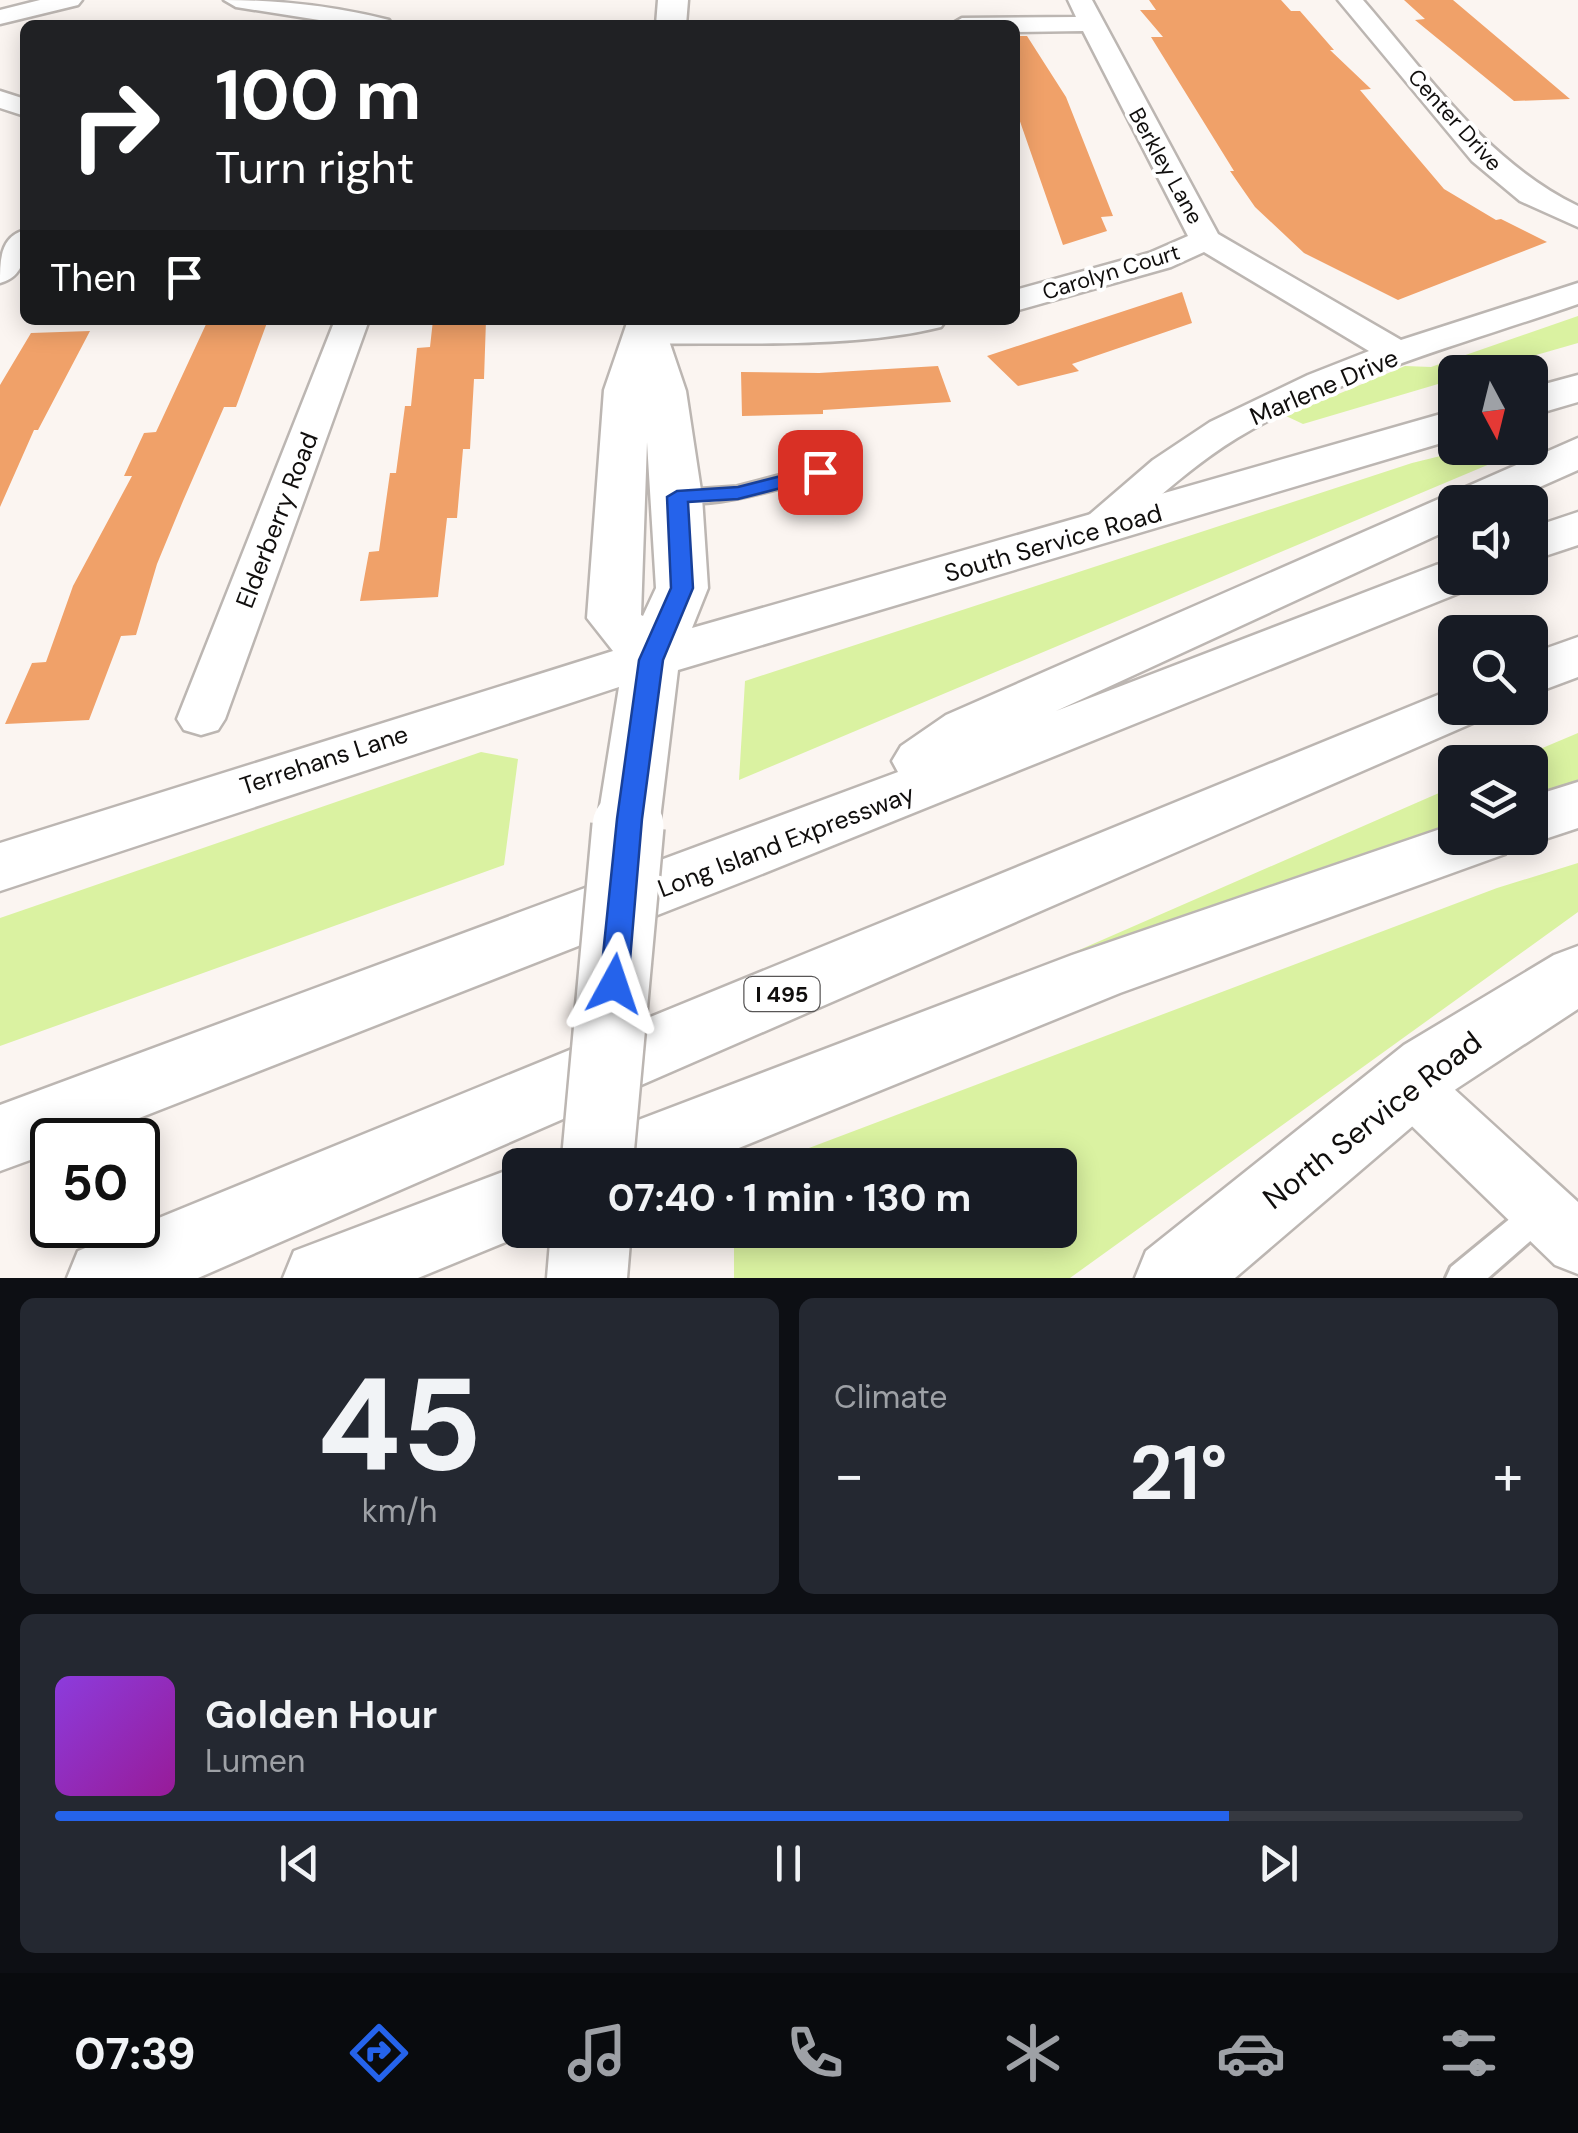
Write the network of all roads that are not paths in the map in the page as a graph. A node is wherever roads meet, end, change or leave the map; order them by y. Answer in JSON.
{"nodes":[{"id":1,"x":70,"y":0,"type":"edge"},
{"id":2,"x":236,"y":0,"type":"edge"},
{"id":3,"x":1350,"y":0,"type":"edge"},
{"id":4,"x":1086,"y":12,"type":"edge"},
{"id":5,"x":0,"y":17,"type":"edge"},
{"id":6,"x":361,"y":20,"type":"edge"},
{"id":7,"x":1010,"y":20,"type":"edge"},
{"id":8,"x":1578,"y":218,"type":"edge"},
{"id":9,"x":1206,"y":240,"type":"junction"},
{"id":10,"x":20,"y":247,"type":"edge"},
{"id":11,"x":0,"y":273,"type":"edge"},
{"id":12,"x":1578,"y":293,"type":"edge"},
{"id":13,"x":1020,"y":300,"type":"edge"},
{"id":14,"x":350,"y":325,"type":"edge"},
{"id":15,"x":885,"y":325,"type":"edge"},
{"id":16,"x":645,"y":327,"type":"edge"},
{"id":17,"x":1399,"y":354,"type":"junction"},
{"id":18,"x":1578,"y":388,"type":"edge"},
{"id":19,"x":1548,"y":397,"type":"edge"},
{"id":20,"x":1438,"y":429,"type":"edge"},
{"id":21,"x":1578,"y":452,"type":"edge"},
{"id":22,"x":820,"y":472,"type":"dead end"},
{"id":23,"x":1504,"y":485,"type":"edge"},
{"id":24,"x":677,"y":497,"type":"junction"},
{"id":25,"x":1438,"y":516,"type":"edge"},
{"id":26,"x":1578,"y":527,"type":"edge"},
{"id":27,"x":1097,"y":530,"type":"junction"},
{"id":28,"x":1548,"y":539,"type":"edge"},
{"id":29,"x":1438,"y":583,"type":"edge"},
{"id":30,"x":1578,"y":655,"type":"edge"},
{"id":31,"x":651,"y":660,"type":"junction"},
{"id":32,"x":1548,"y":668,"type":"edge"},
{"id":33,"x":1438,"y":715,"type":"edge"},
{"id":34,"x":201,"y":719,"type":"dead end"},
{"id":35,"x":1578,"y":804,"type":"edge"},
{"id":36,"x":1548,"y":815,"type":"edge"},
{"id":37,"x":833,"y":823,"type":"junction"},
{"id":38,"x":1438,"y":854,"type":"edge"},
{"id":39,"x":0,"y":867,"type":"edge"},
{"id":40,"x":1578,"y":974,"type":"edge"},
{"id":41,"x":1408,"y":1085,"type":"junction"},
{"id":42,"x":0,"y":1138,"type":"edge"},
{"id":43,"x":599,"y":1148,"type":"edge"},
{"id":44,"x":653,"y":1148,"type":"edge"},
{"id":45,"x":502,"y":1207,"type":"edge"},
{"id":46,"x":1560,"y":1227,"type":"edge"},
{"id":47,"x":590,"y":1248,"type":"edge"},
{"id":48,"x":108,"y":1278,"type":"edge"},
{"id":49,"x":322,"y":1278,"type":"edge"},
{"id":50,"x":587,"y":1278,"type":"edge"},
{"id":51,"x":1176,"y":1278,"type":"edge"},
{"id":52,"x":1463,"y":1278,"type":"edge"}],
"edges":[{"from":1,"to":5,"type":"street"},
{"from":2,"to":6,"type":"street"},
{"from":3,"to":8,"type":"street","name":"Center Drive"},
{"from":4,"to":7,"type":"street"},
{"from":4,"to":9,"type":"street","name":"Berkley Lane"},
{"from":9,"to":13,"type":"street","name":"Carolyn Court"},
{"from":9,"to":17,"type":"street","name":"Berkley Lane"},
{"from":10,"to":11,"type":"street"},
{"from":12,"to":17,"type":"street","name":"Marlene Drive"},
{"from":14,"to":34,"type":"street","name":"Elderberry Road"},
{"from":15,"to":16,"type":"street"},
{"from":16,"to":24,"type":"main road"},
{"from":16,"to":31,"type":"main road"},
{"from":17,"to":27,"type":"street","name":"Marlene Drive"},
{"from":18,"to":19,"type":"main road"},
{"from":20,"to":27,"type":"main road","name":"South Service Road"},
{"from":21,"to":23,"type":"main road"},
{"from":22,"to":24,"type":"lane"},
{"from":24,"to":31,"type":"main road"},
{"from":25,"to":37,"type":"main road"},
{"from":26,"to":28,"type":"main road"},
{"from":27,"to":31,"type":"main road","name":"South Service Road"},
{"from":29,"to":37,"type":"main road","name":"Long Island Expressway"},
{"from":30,"to":32,"type":"main road"},
{"from":31,"to":39,"type":"main road","name":"Terrehans Lane"},
{"from":31,"to":43,"type":"main road","bridge":true},
{"from":33,"to":48,"type":"main road","number":"I 495"},
{"from":35,"to":36,"type":"main road"},
{"from":37,"to":42,"type":"main road","name":"Long Island Expressway"},
{"from":38,"to":44,"type":"main road"},
{"from":40,"to":41,"type":"main road","name":"North Service Road"},
{"from":41,"to":46,"type":"street"},
{"from":41,"to":51,"type":"main road","name":"North Service Road"},
{"from":45,"to":49,"type":"main road"},
{"from":46,"to":52,"type":"lane"},
{"from":47,"to":50,"type":"main road"}]}
